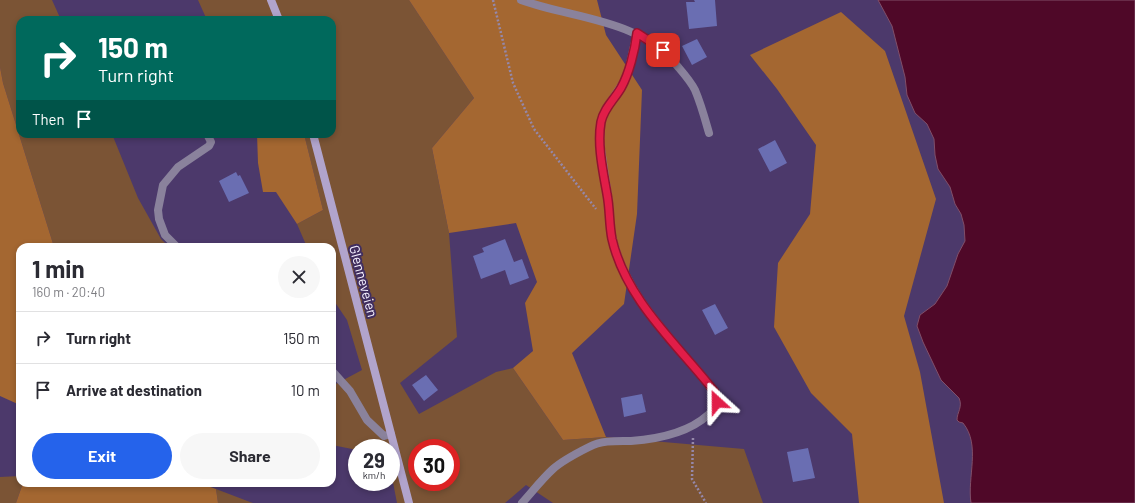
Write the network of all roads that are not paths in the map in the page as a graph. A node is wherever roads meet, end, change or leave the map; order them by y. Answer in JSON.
{"nodes":[{"id":1,"x":271,"y":0,"type":"edge"},
{"id":2,"x":521,"y":0,"type":"edge"},
{"id":3,"x":277,"y":16,"type":"edge"},
{"id":4,"x":637,"y":33,"type":"junction"},
{"id":5,"x":709,"y":133,"type":"dead end"},
{"id":6,"x":209,"y":138,"type":"edge"},
{"id":7,"x":314,"y":138,"type":"edge"},
{"id":8,"x":173,"y":243,"type":"edge"},
{"id":9,"x":336,"y":376,"type":"edge"},
{"id":10,"x":391,"y":434,"type":"junction"},
{"id":11,"x":409,"y":503,"type":"edge"},
{"id":12,"x":522,"y":503,"type":"edge"}],
"edges":[{"from":1,"to":3,"type":"main road"},
{"from":2,"to":4,"type":"street"},
{"from":4,"to":5,"type":"street"},
{"from":4,"to":12,"type":"street"},
{"from":6,"to":8,"type":"street"},
{"from":7,"to":10,"type":"main road","name":"Glenneveien"},
{"from":9,"to":10,"type":"street"},
{"from":10,"to":11,"type":"main road","name":"Glenneveien"}]}
